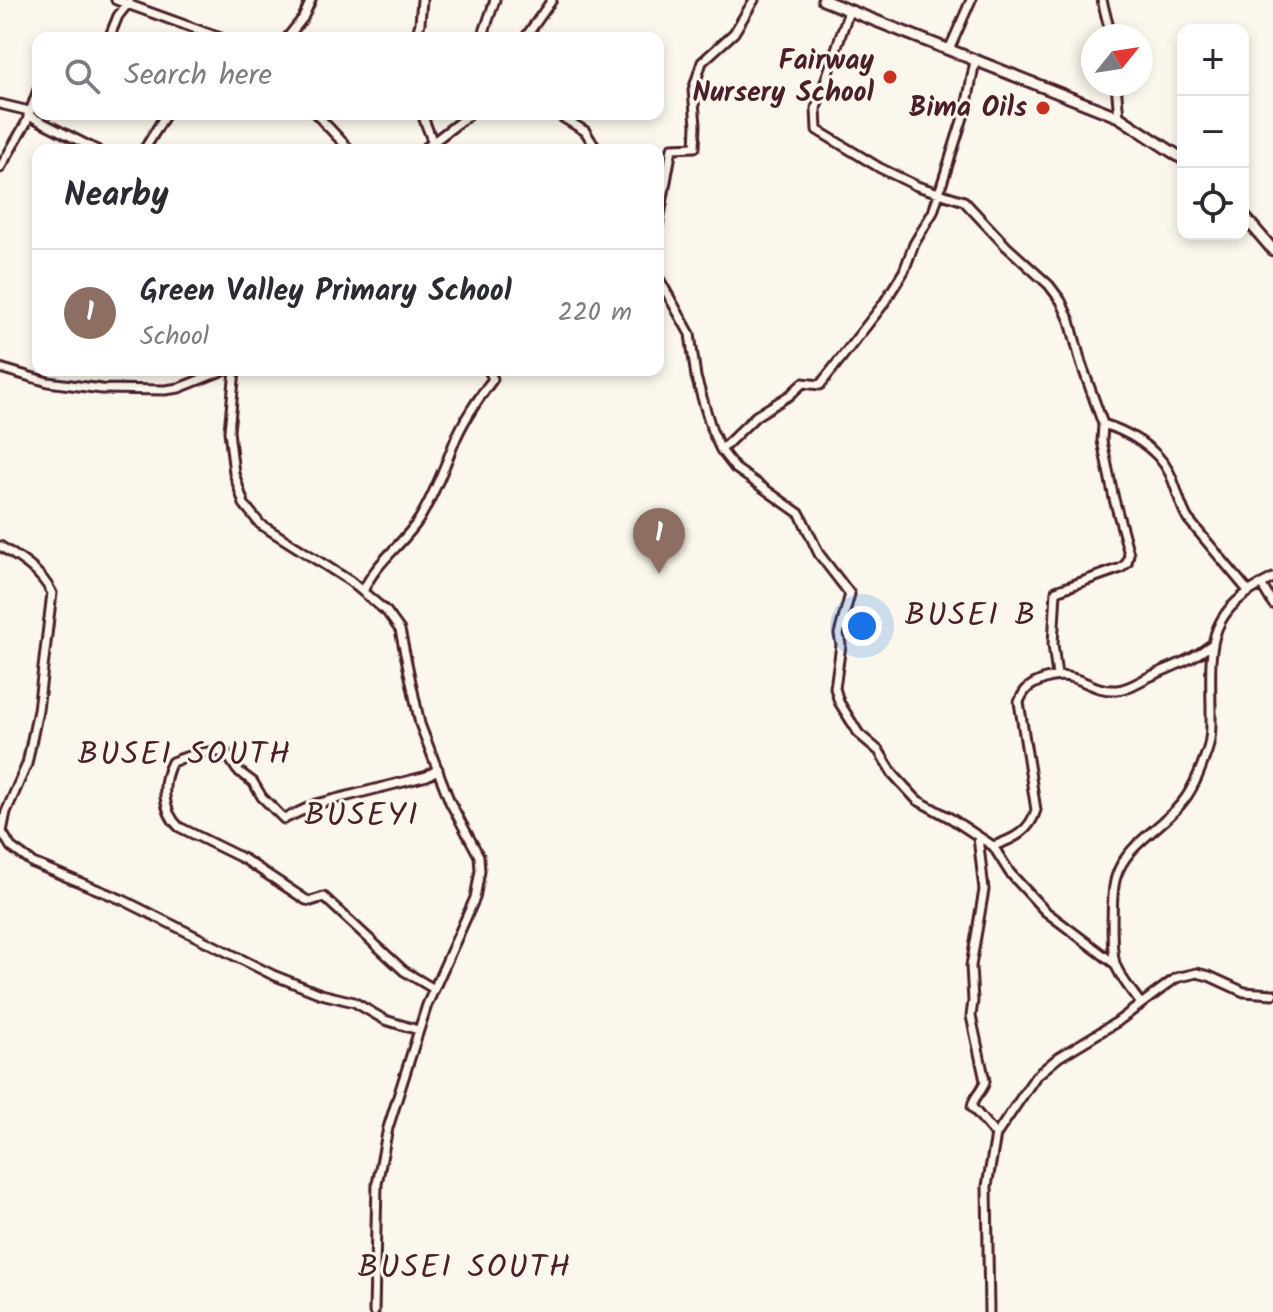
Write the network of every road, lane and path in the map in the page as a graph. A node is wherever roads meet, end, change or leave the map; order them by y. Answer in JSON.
{"nodes":[{"id":1,"x":116,"y":0,"type":"edge"},
{"id":2,"x":311,"y":0,"type":"edge"},
{"id":3,"x":422,"y":0,"type":"edge"},
{"id":4,"x":495,"y":0,"type":"edge"},
{"id":5,"x":552,"y":0,"type":"edge"},
{"id":6,"x":754,"y":0,"type":"edge"},
{"id":7,"x":823,"y":0,"type":"edge"},
{"id":8,"x":971,"y":0,"type":"edge"},
{"id":9,"x":1102,"y":0,"type":"edge"},
{"id":10,"x":129,"y":2,"type":"edge"},
{"id":11,"x":849,"y":11,"type":"junction"},
{"id":12,"x":1108,"y":24,"type":"edge"},
{"id":13,"x":111,"y":32,"type":"edge"},
{"id":14,"x":201,"y":32,"type":"edge"},
{"id":15,"x":292,"y":32,"type":"edge"},
{"id":16,"x":418,"y":32,"type":"edge"},
{"id":17,"x":484,"y":32,"type":"edge"},
{"id":18,"x":529,"y":32,"type":"edge"},
{"id":19,"x":949,"y":50,"type":"junction"},
{"id":20,"x":975,"y":61,"type":"junction"},
{"id":21,"x":1117,"y":96,"type":"edge"},
{"id":22,"x":0,"y":104,"type":"edge"},
{"id":23,"x":32,"y":105,"type":"edge"},
{"id":24,"x":29,"y":113,"type":"junction"},
{"id":25,"x":32,"y":115,"type":"edge"},
{"id":26,"x":1119,"y":117,"type":"junction"},
{"id":27,"x":42,"y":120,"type":"edge"},
{"id":28,"x":162,"y":120,"type":"edge"},
{"id":29,"x":322,"y":120,"type":"edge"},
{"id":30,"x":424,"y":120,"type":"edge"},
{"id":31,"x":462,"y":120,"type":"edge"},
{"id":32,"x":567,"y":120,"type":"edge"},
{"id":33,"x":433,"y":143,"type":"joint"},
{"id":34,"x":86,"y":144,"type":"edge"},
{"id":35,"x":148,"y":144,"type":"edge"},
{"id":36,"x":344,"y":144,"type":"edge"},
{"id":37,"x":593,"y":144,"type":"edge"},
{"id":38,"x":1177,"y":155,"type":"edge"},
{"id":39,"x":0,"y":168,"type":"edge"},
{"id":40,"x":940,"y":192,"type":"junction"},
{"id":41,"x":664,"y":193,"type":"edge"},
{"id":42,"x":1249,"y":222,"type":"edge"},
{"id":43,"x":1273,"y":250,"type":"edge"},
{"id":44,"x":664,"y":288,"type":"edge"},
{"id":45,"x":0,"y":368,"type":"edge"},
{"id":46,"x":208,"y":376,"type":"edge"},
{"id":47,"x":234,"y":376,"type":"edge"},
{"id":48,"x":492,"y":376,"type":"edge"},
{"id":49,"x":1103,"y":424,"type":"junction"},
{"id":50,"x":721,"y":450,"type":"junction"},
{"id":51,"x":0,"y":546,"type":"edge"},
{"id":52,"x":1273,"y":578,"type":"edge"},
{"id":53,"x":1261,"y":584,"type":"junction"},
{"id":54,"x":363,"y":592,"type":"junction"},
{"id":55,"x":1249,"y":592,"type":"junction"},
{"id":56,"x":1273,"y":604,"type":"edge"},
{"id":57,"x":1211,"y":645,"type":"junction"},
{"id":58,"x":1057,"y":676,"type":"junction"},
{"id":59,"x":438,"y":769,"type":"junction"},
{"id":60,"x":978,"y":837,"type":"junction"},
{"id":61,"x":993,"y":846,"type":"junction"},
{"id":62,"x":1115,"y":964,"type":"junction"},
{"id":63,"x":434,"y":989,"type":"junction"},
{"id":64,"x":1273,"y":994,"type":"edge"},
{"id":65,"x":1141,"y":1004,"type":"junction"},
{"id":66,"x":418,"y":1030,"type":"junction"},
{"id":67,"x":996,"y":1135,"type":"junction"},
{"id":68,"x":374,"y":1312,"type":"edge"},
{"id":69,"x":989,"y":1312,"type":"edge"}],
"edges":[{"from":1,"to":10,"type":"street"},
{"from":2,"to":15,"type":"street"},
{"from":3,"to":16,"type":"street"},
{"from":4,"to":17,"type":"street"},
{"from":5,"to":18,"type":"street"},
{"from":6,"to":41,"type":"street"},
{"from":7,"to":11,"type":"main road"},
{"from":8,"to":19,"type":"street"},
{"from":9,"to":12,"type":"street"},
{"from":10,"to":13,"type":"street"},
{"from":10,"to":14,"type":"street"},
{"from":11,"to":19,"type":"main road"},
{"from":11,"to":40,"type":"street"},
{"from":19,"to":20,"type":"main road"},
{"from":20,"to":26,"type":"main road"},
{"from":20,"to":40,"type":"street"},
{"from":21,"to":26,"type":"street"},
{"from":22,"to":24,"type":"street"},
{"from":23,"to":24,"type":"street"},
{"from":24,"to":25,"type":"street"},
{"from":24,"to":39,"type":"street"},
{"from":26,"to":38,"type":"main road"},
{"from":27,"to":34,"type":"street"},
{"from":28,"to":35,"type":"street"},
{"from":29,"to":36,"type":"street"},
{"from":30,"to":33,"type":"street"},
{"from":31,"to":33,"type":"street"},
{"from":32,"to":37,"type":"street"},
{"from":40,"to":49,"type":"street"},
{"from":40,"to":50,"type":"street"},
{"from":42,"to":43,"type":"main road"},
{"from":44,"to":50,"type":"street"},
{"from":45,"to":46,"type":"street"},
{"from":47,"to":54,"type":"street"},
{"from":48,"to":54,"type":"street"},
{"from":49,"to":55,"type":"street"},
{"from":49,"to":58,"type":"street"},
{"from":50,"to":60,"type":"street"},
{"from":51,"to":66,"type":"street"},
{"from":52,"to":53,"type":"street"},
{"from":53,"to":55,"type":"street"},
{"from":53,"to":56,"type":"street"},
{"from":54,"to":59,"type":"street"},
{"from":55,"to":57,"type":"street"},
{"from":57,"to":58,"type":"street"},
{"from":57,"to":62,"type":"street"},
{"from":58,"to":61,"type":"street"},
{"from":59,"to":63,"type":"street"},
{"from":59,"to":63,"type":"street"},
{"from":60,"to":61,"type":"street"},
{"from":60,"to":67,"type":"street"},
{"from":61,"to":62,"type":"street"},
{"from":62,"to":65,"type":"street"},
{"from":63,"to":66,"type":"street"},
{"from":64,"to":65,"type":"street"},
{"from":65,"to":67,"type":"street"},
{"from":66,"to":68,"type":"street"},
{"from":67,"to":69,"type":"street"}]}
